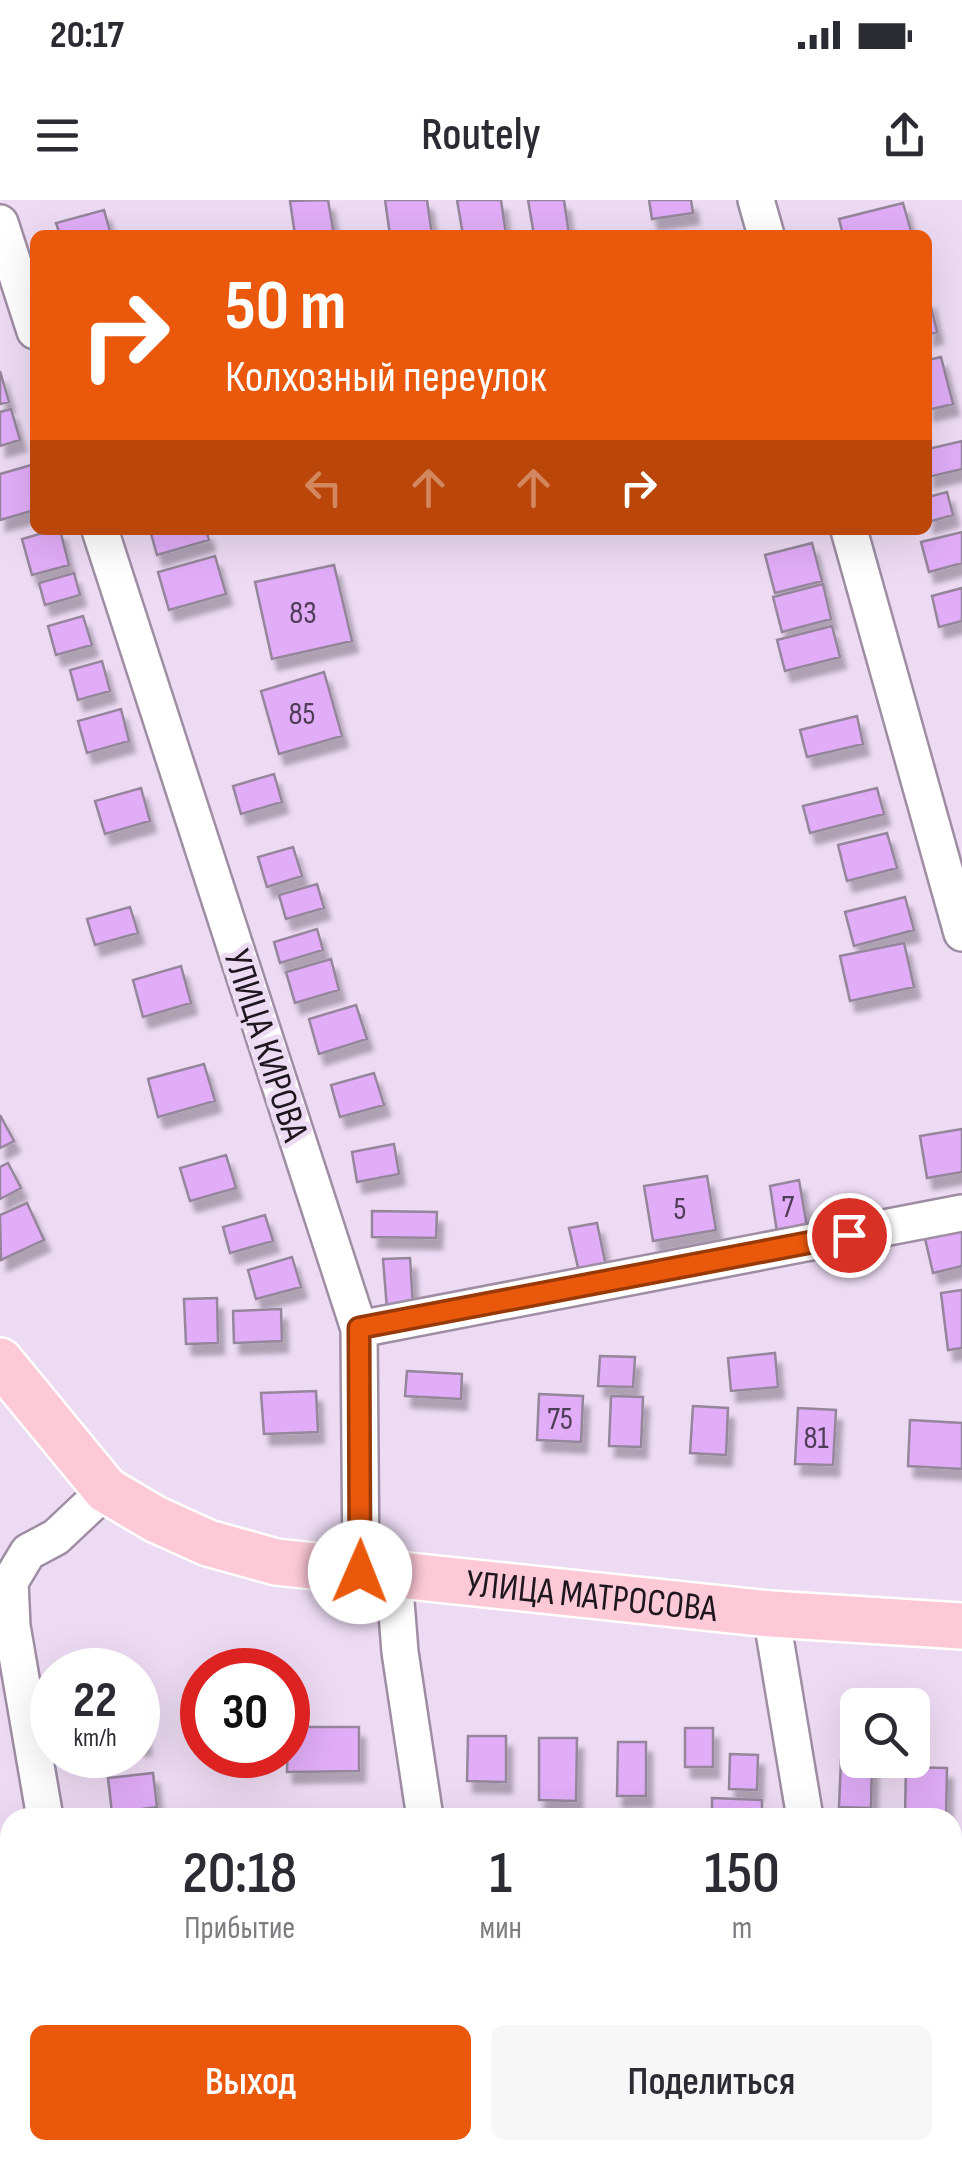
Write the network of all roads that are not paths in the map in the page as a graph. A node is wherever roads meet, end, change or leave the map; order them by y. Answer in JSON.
{"nodes":[{"id":1,"x":756,"y":200,"type":"edge"},
{"id":2,"x":0,"y":223,"type":"edge"},
{"id":3,"x":765,"y":230,"type":"edge"},
{"id":4,"x":30,"y":315,"type":"edge"},
{"id":5,"x":102,"y":535,"type":"edge"},
{"id":6,"x":850,"y":535,"type":"edge"},
{"id":7,"x":962,"y":933,"type":"edge"},
{"id":8,"x":962,"y":1213,"type":"edge"},
{"id":9,"x":359,"y":1328,"type":"junction"},
{"id":10,"x":0,"y":1361,"type":"edge"},
{"id":11,"x":106,"y":1490,"type":"junction"},
{"id":12,"x":377,"y":1574,"type":"junction"},
{"id":13,"x":771,"y":1614,"type":"junction"},
{"id":14,"x":6,"y":1625,"type":"edge"},
{"id":15,"x":962,"y":1626,"type":"edge"},
{"id":16,"x":43,"y":1808,"type":"edge"},
{"id":17,"x":423,"y":1808,"type":"edge"},
{"id":18,"x":803,"y":1808,"type":"edge"}],
"edges":[{"from":1,"to":3,"type":"street"},
{"from":2,"to":4,"type":"street"},
{"from":5,"to":9,"type":"street","name":"УЛИЦА КИРОВА"},
{"from":6,"to":7,"type":"street"},
{"from":8,"to":9,"type":"street"},
{"from":9,"to":12,"type":"street","name":"УЛИЦА КИРОВА"},
{"from":10,"to":11,"type":"main road","name":"УЛИЦА МАТРОСОВА"},
{"from":11,"to":12,"type":"main road","name":"УЛИЦА МАТРОСОВА"},
{"from":11,"to":14,"type":"street"},
{"from":12,"to":13,"type":"main road","name":"УЛИЦА МАТРОСОВА"},
{"from":12,"to":17,"type":"street","name":"УЛИЦА КИРОВА"},
{"from":13,"to":15,"type":"main road","name":"УЛИЦА МАТРОСОВА"},
{"from":13,"to":18,"type":"street"},
{"from":14,"to":16,"type":"street"}]}
